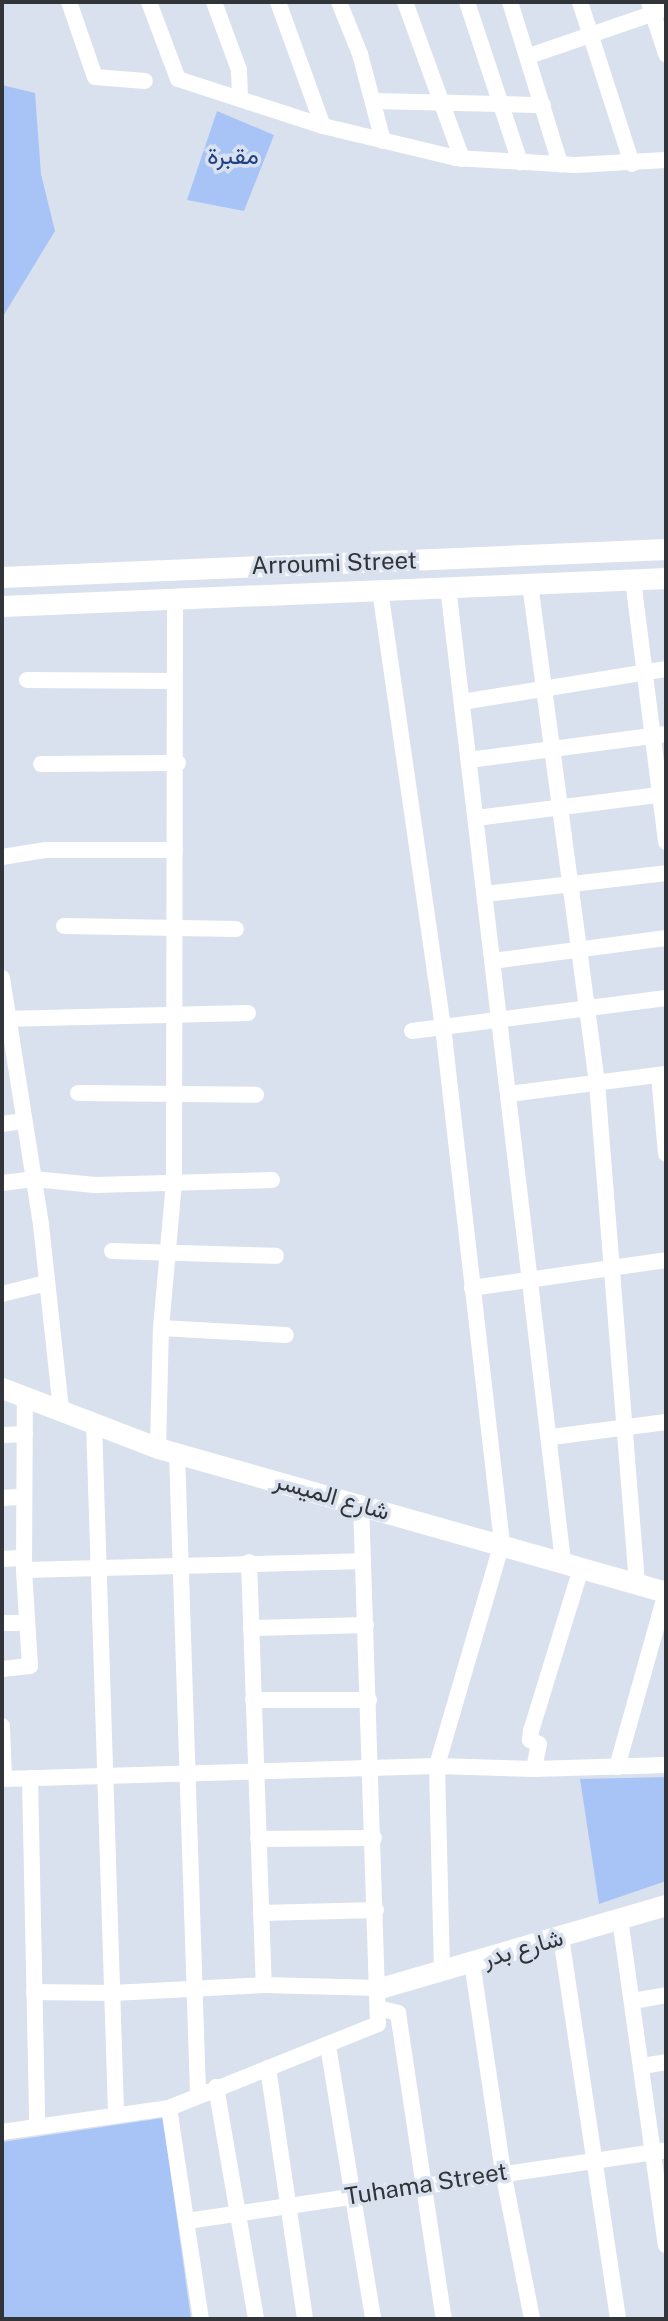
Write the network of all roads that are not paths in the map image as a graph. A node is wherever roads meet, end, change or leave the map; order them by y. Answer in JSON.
{"nodes":[{"id":1,"x":69,"y":2,"type":"edge"},
{"id":2,"x":149,"y":2,"type":"edge"},
{"id":3,"x":214,"y":2,"type":"edge"},
{"id":4,"x":278,"y":2,"type":"edge"},
{"id":5,"x":340,"y":2,"type":"edge"},
{"id":6,"x":405,"y":2,"type":"edge"},
{"id":7,"x":467,"y":2,"type":"edge"},
{"id":8,"x":510,"y":2,"type":"edge"},
{"id":9,"x":580,"y":2,"type":"edge"},
{"id":10,"x":656,"y":8,"type":"edge"},
{"id":11,"x":591,"y":35,"type":"junction"},
{"id":12,"x":666,"y":54,"type":"edge"},
{"id":13,"x":529,"y":56,"type":"junction"},
{"id":14,"x":145,"y":82,"type":"dead end"},
{"id":15,"x":240,"y":98,"type":"junction"},
{"id":16,"x":374,"y":101,"type":"junction"},
{"id":17,"x":442,"y":103,"type":"junction"},
{"id":18,"x":501,"y":104,"type":"junction"},
{"id":19,"x":543,"y":105,"type":"junction"},
{"id":20,"x":323,"y":126,"type":"junction"},
{"id":21,"x":383,"y":141,"type":"junction"},
{"id":22,"x":462,"y":159,"type":"junction"},
{"id":23,"x":666,"y":160,"type":"edge"},
{"id":24,"x":520,"y":162,"type":"junction"},
{"id":25,"x":560,"y":164,"type":"junction"},
{"id":26,"x":632,"y":164,"type":"junction"},
{"id":27,"x":666,"y":549,"type":"edge"},
{"id":28,"x":2,"y":576,"type":"edge"},
{"id":29,"x":666,"y":578,"type":"edge"},
{"id":30,"x":633,"y":580,"type":"junction"},
{"id":31,"x":530,"y":584,"type":"junction"},
{"id":32,"x":448,"y":587,"type":"junction"},
{"id":33,"x":380,"y":590,"type":"junction"},
{"id":34,"x":175,"y":598,"type":"junction"},
{"id":35,"x":2,"y":606,"type":"edge"},
{"id":36,"x":666,"y":669,"type":"edge"},
{"id":37,"x":645,"y":673,"type":"junction"},
{"id":38,"x":27,"y":680,"type":"dead end"},
{"id":39,"x":174,"y":681,"type":"junction"},
{"id":40,"x":544,"y":689,"type":"junction"},
{"id":41,"x":462,"y":702,"type":"junction"},
{"id":42,"x":659,"y":735,"type":"edge"},
{"id":43,"x":552,"y":749,"type":"junction"},
{"id":44,"x":469,"y":760,"type":"junction"},
{"id":45,"x":178,"y":763,"type":"junction"},
{"id":46,"x":41,"y":764,"type":"dead end"},
{"id":47,"x":663,"y":795,"type":"edge"},
{"id":48,"x":560,"y":808,"type":"junction"},
{"id":49,"x":476,"y":818,"type":"junction"},
{"id":50,"x":666,"y":842,"type":"edge"},
{"id":51,"x":175,"y":850,"type":"junction"},
{"id":52,"x":2,"y":857,"type":"edge"},
{"id":53,"x":666,"y":873,"type":"edge"},
{"id":54,"x":570,"y":884,"type":"junction"},
{"id":55,"x":485,"y":894,"type":"junction"},
{"id":56,"x":64,"y":926,"type":"dead end"},
{"id":57,"x":175,"y":927,"type":"junction"},
{"id":58,"x":236,"y":929,"type":"dead end"},
{"id":59,"x":666,"y":937,"type":"edge"},
{"id":60,"x":579,"y":949,"type":"junction"},
{"id":61,"x":493,"y":961,"type":"junction"},
{"id":62,"x":2,"y":978,"type":"edge"},
{"id":63,"x":666,"y":998,"type":"edge"},
{"id":64,"x":587,"y":1008,"type":"junction"},
{"id":65,"x":174,"y":1012,"type":"junction"},
{"id":66,"x":248,"y":1013,"type":"dead end"},
{"id":67,"x":7,"y":1018,"type":"edge"},
{"id":68,"x":501,"y":1020,"type":"junction"},
{"id":69,"x":443,"y":1027,"type":"junction"},
{"id":70,"x":412,"y":1031,"type":"dead end"},
{"id":71,"x":662,"y":1074,"type":"edge"},
{"id":72,"x":597,"y":1083,"type":"junction"},
{"id":73,"x":78,"y":1093,"type":"dead end"},
{"id":74,"x":509,"y":1094,"type":"junction"},
{"id":75,"x":173,"y":1095,"type":"junction"},
{"id":76,"x":256,"y":1095,"type":"dead end"},
{"id":77,"x":24,"y":1121,"type":"junction"},
{"id":78,"x":2,"y":1124,"type":"edge"},
{"id":79,"x":666,"y":1154,"type":"edge"},
{"id":80,"x":34,"y":1179,"type":"junction"},
{"id":81,"x":272,"y":1180,"type":"dead end"},
{"id":82,"x":174,"y":1182,"type":"junction"},
{"id":83,"x":2,"y":1183,"type":"edge"},
{"id":84,"x":112,"y":1251,"type":"dead end"},
{"id":85,"x":169,"y":1255,"type":"junction"},
{"id":86,"x":276,"y":1256,"type":"dead end"},
{"id":87,"x":666,"y":1260,"type":"edge"},
{"id":88,"x":612,"y":1270,"type":"junction"},
{"id":89,"x":528,"y":1279,"type":"junction"},
{"id":90,"x":46,"y":1283,"type":"junction"},
{"id":91,"x":472,"y":1288,"type":"junction"},
{"id":92,"x":2,"y":1293,"type":"edge"},
{"id":93,"x":161,"y":1328,"type":"junction"},
{"id":94,"x":286,"y":1335,"type":"dead end"},
{"id":95,"x":2,"y":1388,"type":"edge"},
{"id":96,"x":25,"y":1396,"type":"junction"},
{"id":97,"x":61,"y":1410,"type":"junction"},
{"id":98,"x":666,"y":1422,"type":"edge"},
{"id":99,"x":94,"y":1423,"type":"junction"},
{"id":100,"x":626,"y":1429,"type":"junction"},
{"id":101,"x":25,"y":1434,"type":"junction"},
{"id":102,"x":2,"y":1435,"type":"edge"},
{"id":103,"x":552,"y":1437,"type":"junction"},
{"id":104,"x":168,"y":1450,"type":"junction"},
{"id":105,"x":24,"y":1497,"type":"junction"},
{"id":106,"x":2,"y":1498,"type":"edge"},
{"id":107,"x":361,"y":1504,"type":"junction"},
{"id":108,"x":502,"y":1544,"type":"junction"},
{"id":109,"x":2,"y":1559,"type":"edge"},
{"id":110,"x":363,"y":1561,"type":"junction"},
{"id":111,"x":249,"y":1562,"type":"junction"},
{"id":112,"x":181,"y":1563,"type":"junction"},
{"id":113,"x":24,"y":1564,"type":"junction"},
{"id":114,"x":572,"y":1565,"type":"junction"},
{"id":115,"x":97,"y":1566,"type":"junction"},
{"id":116,"x":637,"y":1583,"type":"junction"},
{"id":117,"x":666,"y":1593,"type":"edge"},
{"id":118,"x":2,"y":1623,"type":"edge"},
{"id":119,"x":26,"y":1623,"type":"junction"},
{"id":120,"x":366,"y":1625,"type":"junction"},
{"id":121,"x":251,"y":1628,"type":"junction"},
{"id":122,"x":2,"y":1669,"type":"edge"},
{"id":123,"x":253,"y":1700,"type":"junction"},
{"id":124,"x":369,"y":1700,"type":"junction"},
{"id":125,"x":2,"y":1726,"type":"edge"},
{"id":126,"x":666,"y":1765,"type":"edge"},
{"id":127,"x":437,"y":1766,"type":"junction"},
{"id":128,"x":618,"y":1767,"type":"junction"},
{"id":129,"x":371,"y":1768,"type":"junction"},
{"id":130,"x":534,"y":1769,"type":"junction"},
{"id":131,"x":255,"y":1772,"type":"junction"},
{"id":132,"x":187,"y":1774,"type":"junction"},
{"id":133,"x":103,"y":1776,"type":"junction"},
{"id":134,"x":30,"y":1778,"type":"junction"},
{"id":135,"x":3,"y":1779,"type":"edge"},
{"id":136,"x":374,"y":1838,"type":"junction"},
{"id":137,"x":258,"y":1839,"type":"junction"},
{"id":138,"x":666,"y":1905,"type":"edge"},
{"id":139,"x":376,"y":1910,"type":"junction"},
{"id":140,"x":261,"y":1913,"type":"junction"},
{"id":141,"x":620,"y":1919,"type":"junction"},
{"id":142,"x":561,"y":1937,"type":"junction"},
{"id":143,"x":472,"y":1962,"type":"junction"},
{"id":144,"x":442,"y":1971,"type":"junction"},
{"id":145,"x":264,"y":1985,"type":"junction"},
{"id":146,"x":195,"y":1989,"type":"junction"},
{"id":147,"x":34,"y":1992,"type":"junction"},
{"id":148,"x":113,"y":1993,"type":"junction"},
{"id":149,"x":666,"y":1995,"type":"edge"},
{"id":150,"x":379,"y":1998,"type":"junction"},
{"id":151,"x":633,"y":2001,"type":"junction"},
{"id":152,"x":328,"y":2046,"type":"junction"},
{"id":153,"x":666,"y":2062,"type":"edge"},
{"id":154,"x":643,"y":2066,"type":"junction"},
{"id":155,"x":268,"y":2068,"type":"junction"},
{"id":156,"x":216,"y":2087,"type":"junction"},
{"id":157,"x":198,"y":2093,"type":"junction"},
{"id":158,"x":169,"y":2108,"type":"junction"},
{"id":159,"x":116,"y":2113,"type":"junction"},
{"id":160,"x":37,"y":2126,"type":"junction"},
{"id":161,"x":2,"y":2132,"type":"edge"},
{"id":162,"x":661,"y":2151,"type":"edge"},
{"id":163,"x":594,"y":2157,"type":"junction"},
{"id":164,"x":503,"y":2172,"type":"junction"},
{"id":165,"x":427,"y":2183,"type":"junction"},
{"id":166,"x":352,"y":2195,"type":"junction"},
{"id":167,"x":287,"y":2206,"type":"junction"},
{"id":168,"x":664,"y":2211,"type":"edge"},
{"id":169,"x":237,"y":2213,"type":"junction"},
{"id":170,"x":187,"y":2221,"type":"junction"},
{"id":171,"x":666,"y":2245,"type":"edge"},
{"id":172,"x":201,"y":2319,"type":"edge"},
{"id":173,"x":256,"y":2319,"type":"edge"},
{"id":174,"x":305,"y":2319,"type":"edge"},
{"id":175,"x":373,"y":2319,"type":"edge"},
{"id":176,"x":444,"y":2319,"type":"edge"},
{"id":177,"x":532,"y":2319,"type":"edge"},
{"id":178,"x":618,"y":2319,"type":"edge"}],
"edges":[{"from":1,"to":14,"type":"street"},
{"from":2,"to":15,"type":"street"},
{"from":3,"to":15,"type":"street"},
{"from":4,"to":20,"type":"street"},
{"from":5,"to":16,"type":"street"},
{"from":6,"to":17,"type":"street"},
{"from":7,"to":18,"type":"street"},
{"from":8,"to":13,"type":"street"},
{"from":9,"to":11,"type":"street"},
{"from":10,"to":11,"type":"street"},
{"from":10,"to":12,"type":"street"},
{"from":11,"to":13,"type":"street"},
{"from":11,"to":26,"type":"street"},
{"from":13,"to":19,"type":"street"},
{"from":15,"to":20,"type":"street"},
{"from":16,"to":17,"type":"street"},
{"from":16,"to":21,"type":"street"},
{"from":17,"to":18,"type":"street"},
{"from":17,"to":22,"type":"street"},
{"from":18,"to":19,"type":"street"},
{"from":18,"to":24,"type":"street"},
{"from":19,"to":25,"type":"street"},
{"from":20,"to":21,"type":"street"},
{"from":21,"to":22,"type":"street"},
{"from":22,"to":24,"type":"street"},
{"from":23,"to":26,"type":"street"},
{"from":24,"to":25,"type":"street"},
{"from":25,"to":26,"type":"street"},
{"from":27,"to":28,"type":"main road","name":"Arroumi Street"},
{"from":29,"to":30,"type":"main road","name":"Arroumi Street"},
{"from":30,"to":31,"type":"main road","name":"Arroumi Street"},
{"from":30,"to":37,"type":"street"},
{"from":31,"to":32,"type":"main road","name":"Arroumi Street"},
{"from":31,"to":40,"type":"street"},
{"from":32,"to":33,"type":"main road","name":"Arroumi Street"},
{"from":32,"to":41,"type":"street"},
{"from":33,"to":34,"type":"main road","name":"Arroumi Street"},
{"from":33,"to":69,"type":"street"},
{"from":34,"to":35,"type":"main road","name":"Arroumi Street"},
{"from":34,"to":39,"type":"street"},
{"from":36,"to":37,"type":"street"},
{"from":37,"to":40,"type":"street"},
{"from":37,"to":42,"type":"street"},
{"from":38,"to":39,"type":"street"},
{"from":39,"to":45,"type":"street"},
{"from":40,"to":41,"type":"street"},
{"from":40,"to":43,"type":"street"},
{"from":41,"to":44,"type":"street"},
{"from":42,"to":43,"type":"street"},
{"from":42,"to":47,"type":"street"},
{"from":43,"to":44,"type":"street"},
{"from":43,"to":48,"type":"street"},
{"from":44,"to":49,"type":"street"},
{"from":45,"to":46,"type":"street"},
{"from":45,"to":51,"type":"street"},
{"from":47,"to":48,"type":"street"},
{"from":47,"to":50,"type":"street"},
{"from":48,"to":49,"type":"street"},
{"from":48,"to":54,"type":"street"},
{"from":49,"to":55,"type":"street"},
{"from":51,"to":52,"type":"street"},
{"from":51,"to":57,"type":"street"},
{"from":53,"to":54,"type":"street"},
{"from":54,"to":55,"type":"street"},
{"from":54,"to":60,"type":"street"},
{"from":55,"to":61,"type":"street"},
{"from":56,"to":57,"type":"street"},
{"from":57,"to":58,"type":"street"},
{"from":57,"to":65,"type":"street"},
{"from":59,"to":60,"type":"street"},
{"from":60,"to":61,"type":"street"},
{"from":60,"to":64,"type":"street"},
{"from":61,"to":68,"type":"street"},
{"from":62,"to":67,"type":"street"},
{"from":63,"to":64,"type":"street"},
{"from":64,"to":68,"type":"street"},
{"from":64,"to":72,"type":"street"},
{"from":65,"to":66,"type":"street"},
{"from":65,"to":67,"type":"street"},
{"from":65,"to":75,"type":"street"},
{"from":67,"to":77,"type":"street"},
{"from":68,"to":69,"type":"street"},
{"from":68,"to":74,"type":"street"},
{"from":69,"to":70,"type":"street"},
{"from":69,"to":91,"type":"street"},
{"from":71,"to":72,"type":"street"},
{"from":71,"to":79,"type":"street"},
{"from":72,"to":74,"type":"street"},
{"from":72,"to":88,"type":"street"},
{"from":73,"to":75,"type":"street"},
{"from":74,"to":89,"type":"street"},
{"from":75,"to":76,"type":"street"},
{"from":75,"to":82,"type":"street"},
{"from":77,"to":78,"type":"street"},
{"from":77,"to":80,"type":"street"},
{"from":80,"to":82,"type":"street"},
{"from":80,"to":83,"type":"street"},
{"from":80,"to":90,"type":"street"},
{"from":81,"to":82,"type":"street"},
{"from":82,"to":85,"type":"street"},
{"from":84,"to":85,"type":"street"},
{"from":85,"to":86,"type":"street"},
{"from":85,"to":93,"type":"street"},
{"from":87,"to":88,"type":"street"},
{"from":88,"to":89,"type":"street"},
{"from":88,"to":100,"type":"street"},
{"from":89,"to":91,"type":"street"},
{"from":89,"to":103,"type":"street"},
{"from":90,"to":92,"type":"street"},
{"from":90,"to":97,"type":"street"},
{"from":91,"to":108,"type":"street"},
{"from":93,"to":94,"type":"street"},
{"from":93,"to":104,"type":"street"},
{"from":95,"to":96,"type":"main road","name":"شارع الميسر"},
{"from":96,"to":97,"type":"main road","name":"شارع الميسر"},
{"from":96,"to":101,"type":"street"},
{"from":97,"to":99,"type":"main road","name":"شارع الميسر"},
{"from":98,"to":100,"type":"street"},
{"from":99,"to":104,"type":"main road","name":"شارع الميسر"},
{"from":99,"to":115,"type":"street"},
{"from":100,"to":103,"type":"street"},
{"from":100,"to":116,"type":"street"},
{"from":101,"to":102,"type":"street"},
{"from":101,"to":105,"type":"street"},
{"from":103,"to":114,"type":"street"},
{"from":104,"to":107,"type":"main road","name":"شارع الميسر"},
{"from":104,"to":112,"type":"street"},
{"from":105,"to":106,"type":"street"},
{"from":105,"to":113,"type":"street"},
{"from":107,"to":108,"type":"main road","name":"شارع الميسر"},
{"from":107,"to":110,"type":"street"},
{"from":108,"to":114,"type":"main road","name":"شارع الميسر"},
{"from":108,"to":127,"type":"street"},
{"from":109,"to":113,"type":"street"},
{"from":110,"to":111,"type":"street"},
{"from":110,"to":120,"type":"street"},
{"from":111,"to":112,"type":"street"},
{"from":111,"to":121,"type":"street"},
{"from":112,"to":115,"type":"street"},
{"from":112,"to":132,"type":"street"},
{"from":113,"to":115,"type":"street"},
{"from":113,"to":119,"type":"street"},
{"from":114,"to":116,"type":"main road","name":"شارع الميسر"},
{"from":114,"to":130,"type":"street"},
{"from":115,"to":133,"type":"street"},
{"from":116,"to":117,"type":"main road","name":"شارع الميسر"},
{"from":117,"to":128,"type":"street"},
{"from":118,"to":119,"type":"street"},
{"from":119,"to":122,"type":"street"},
{"from":120,"to":121,"type":"street"},
{"from":120,"to":124,"type":"street"},
{"from":121,"to":123,"type":"street"},
{"from":123,"to":124,"type":"street"},
{"from":123,"to":131,"type":"street"},
{"from":124,"to":129,"type":"street"},
{"from":125,"to":135,"type":"street"},
{"from":126,"to":128,"type":"street"},
{"from":127,"to":129,"type":"street"},
{"from":127,"to":130,"type":"street"},
{"from":127,"to":144,"type":"street"},
{"from":128,"to":130,"type":"street"},
{"from":129,"to":131,"type":"street"},
{"from":129,"to":136,"type":"street"},
{"from":131,"to":132,"type":"street"},
{"from":131,"to":137,"type":"street"},
{"from":132,"to":133,"type":"street"},
{"from":132,"to":146,"type":"street"},
{"from":133,"to":134,"type":"street"},
{"from":133,"to":148,"type":"street"},
{"from":134,"to":135,"type":"street"},
{"from":134,"to":147,"type":"street"},
{"from":136,"to":137,"type":"street"},
{"from":136,"to":139,"type":"street"},
{"from":137,"to":140,"type":"street"},
{"from":138,"to":141,"type":"main road","name":"شارع بدر"},
{"from":139,"to":140,"type":"street"},
{"from":139,"to":150,"type":"street"},
{"from":140,"to":145,"type":"street"},
{"from":141,"to":142,"type":"main road","name":"شارع بدر"},
{"from":141,"to":151,"type":"street"},
{"from":142,"to":143,"type":"main road","name":"شارع بدر"},
{"from":142,"to":163,"type":"street"},
{"from":143,"to":144,"type":"main road","name":"شارع بدر"},
{"from":143,"to":164,"type":"street"},
{"from":144,"to":150,"type":"main road","name":"شارع بدر"},
{"from":145,"to":146,"type":"street"},
{"from":145,"to":150,"type":"street"},
{"from":146,"to":148,"type":"street"},
{"from":146,"to":157,"type":"street"},
{"from":147,"to":148,"type":"street"},
{"from":147,"to":160,"type":"street"},
{"from":148,"to":159,"type":"street"},
{"from":149,"to":151,"type":"street"},
{"from":150,"to":152,"type":"street"},
{"from":150,"to":165,"type":"street"},
{"from":151,"to":154,"type":"street"},
{"from":152,"to":155,"type":"street"},
{"from":152,"to":166,"type":"street"},
{"from":153,"to":154,"type":"street"},
{"from":154,"to":162,"type":"street"},
{"from":155,"to":156,"type":"street"},
{"from":155,"to":167,"type":"street"},
{"from":156,"to":157,"type":"street"},
{"from":156,"to":169,"type":"street"},
{"from":157,"to":158,"type":"street"},
{"from":158,"to":159,"type":"street"},
{"from":158,"to":170,"type":"street"},
{"from":159,"to":160,"type":"street"},
{"from":160,"to":161,"type":"street"},
{"from":162,"to":163,"type":"street","name":"Tuhama Street"},
{"from":162,"to":168,"type":"street"},
{"from":163,"to":164,"type":"street","name":"Tuhama Street"},
{"from":163,"to":178,"type":"street"},
{"from":164,"to":165,"type":"street","name":"Tuhama Street"},
{"from":164,"to":177,"type":"street"},
{"from":165,"to":166,"type":"street","name":"Tuhama Street"},
{"from":165,"to":176,"type":"street"},
{"from":166,"to":167,"type":"street","name":"Tuhama Street"},
{"from":166,"to":175,"type":"street"},
{"from":167,"to":169,"type":"street","name":"Tuhama Street"},
{"from":167,"to":174,"type":"street"},
{"from":168,"to":171,"type":"street"},
{"from":169,"to":170,"type":"street","name":"Tuhama Street"},
{"from":169,"to":173,"type":"street"},
{"from":170,"to":172,"type":"street"}]}
